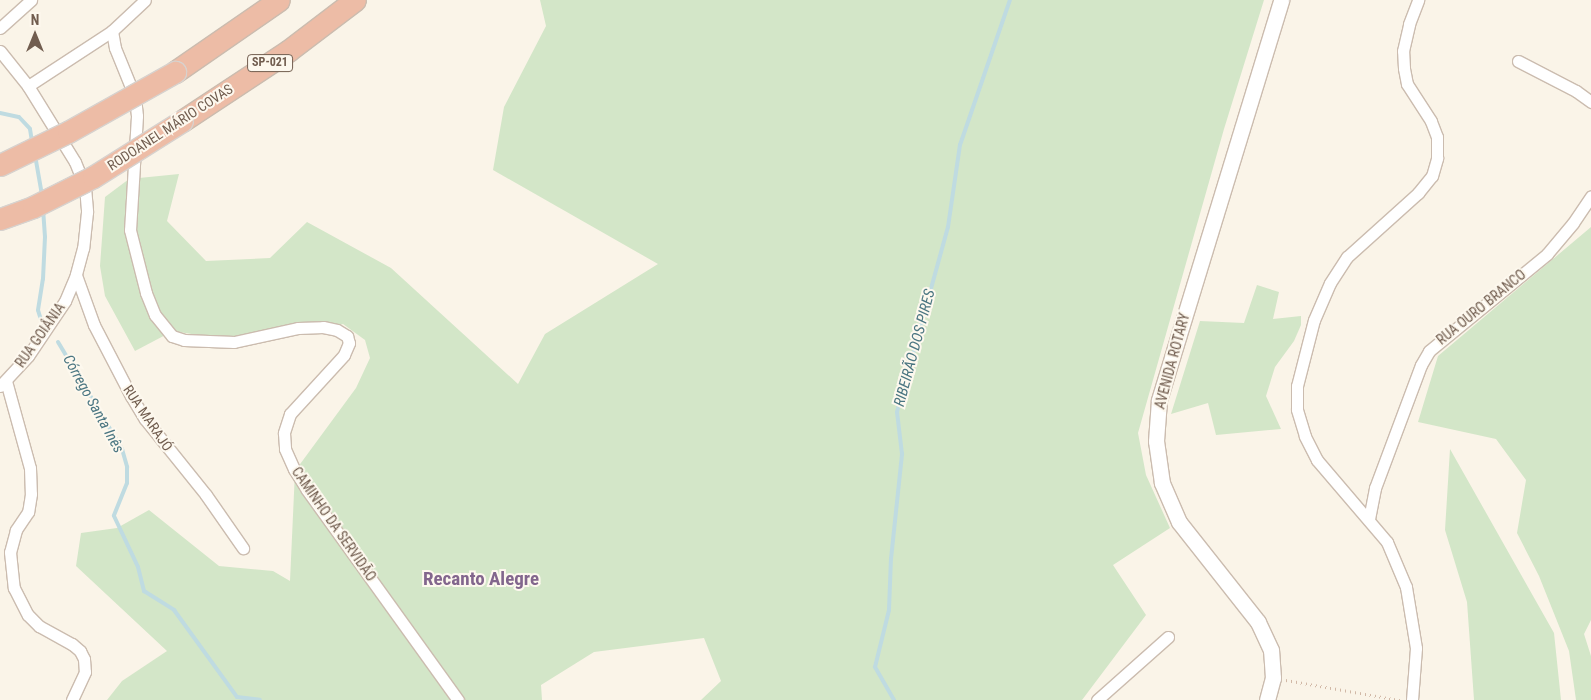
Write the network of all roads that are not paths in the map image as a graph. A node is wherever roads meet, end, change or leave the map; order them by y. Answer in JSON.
{"nodes":[{"id":1,"x":31,"y":0,"type":"edge"},
{"id":2,"x":144,"y":0,"type":"edge"},
{"id":3,"x":279,"y":0,"type":"edge"},
{"id":4,"x":355,"y":0,"type":"edge"},
{"id":5,"x":1281,"y":0,"type":"edge"},
{"id":6,"x":1418,"y":0,"type":"edge"},
{"id":7,"x":0,"y":28,"type":"edge"},
{"id":8,"x":112,"y":31,"type":"junction"},
{"id":9,"x":0,"y":51,"type":"edge"},
{"id":10,"x":1518,"y":61,"type":"dead end"},
{"id":11,"x":28,"y":86,"type":"junction"},
{"id":12,"x":1591,"y":102,"type":"edge"},
{"id":13,"x":0,"y":165,"type":"edge"},
{"id":14,"x":1591,"y":196,"type":"edge"},
{"id":15,"x":0,"y":219,"type":"edge"},
{"id":16,"x":76,"y":275,"type":"junction"},
{"id":17,"x":3,"y":384,"type":"edge"},
{"id":18,"x":1369,"y":519,"type":"junction"},
{"id":19,"x":243,"y":548,"type":"dead end"},
{"id":20,"x":1168,"y":638,"type":"dead end"},
{"id":21,"x":72,"y":700,"type":"edge"},
{"id":22,"x":458,"y":700,"type":"edge"},
{"id":23,"x":1097,"y":700,"type":"edge"},
{"id":24,"x":1267,"y":700,"type":"edge"},
{"id":25,"x":1412,"y":700,"type":"edge"}],
"edges":[{"from":1,"to":7,"type":"street"},
{"from":2,"to":8,"type":"street"},
{"from":3,"to":13,"type":"highway","bridge":true},
{"from":4,"to":15,"type":"highway","name":"RODOANEL MÁRIO COVAS","number":"SP-021","bridge":true},
{"from":5,"to":24,"type":"street","name":"AVENIDA ROTARY"},
{"from":6,"to":18,"type":"street"},
{"from":8,"to":11,"type":"street"},
{"from":8,"to":22,"type":"street","name":"CAMINHO DA SERVIDÃO"},
{"from":9,"to":11,"type":"street","name":"RUA GOIÂNIA"},
{"from":10,"to":12,"type":"street"},
{"from":11,"to":16,"type":"street","name":"RUA GOIÂNIA"},
{"from":14,"to":18,"type":"street","name":"RUA OURO BRANCO"},
{"from":16,"to":17,"type":"street","name":"RUA GOIÂNIA"},
{"from":16,"to":19,"type":"street","name":"RUA MARAJÓ"},
{"from":17,"to":21,"type":"street"},
{"from":18,"to":25,"type":"street"},
{"from":20,"to":23,"type":"street"}]}
